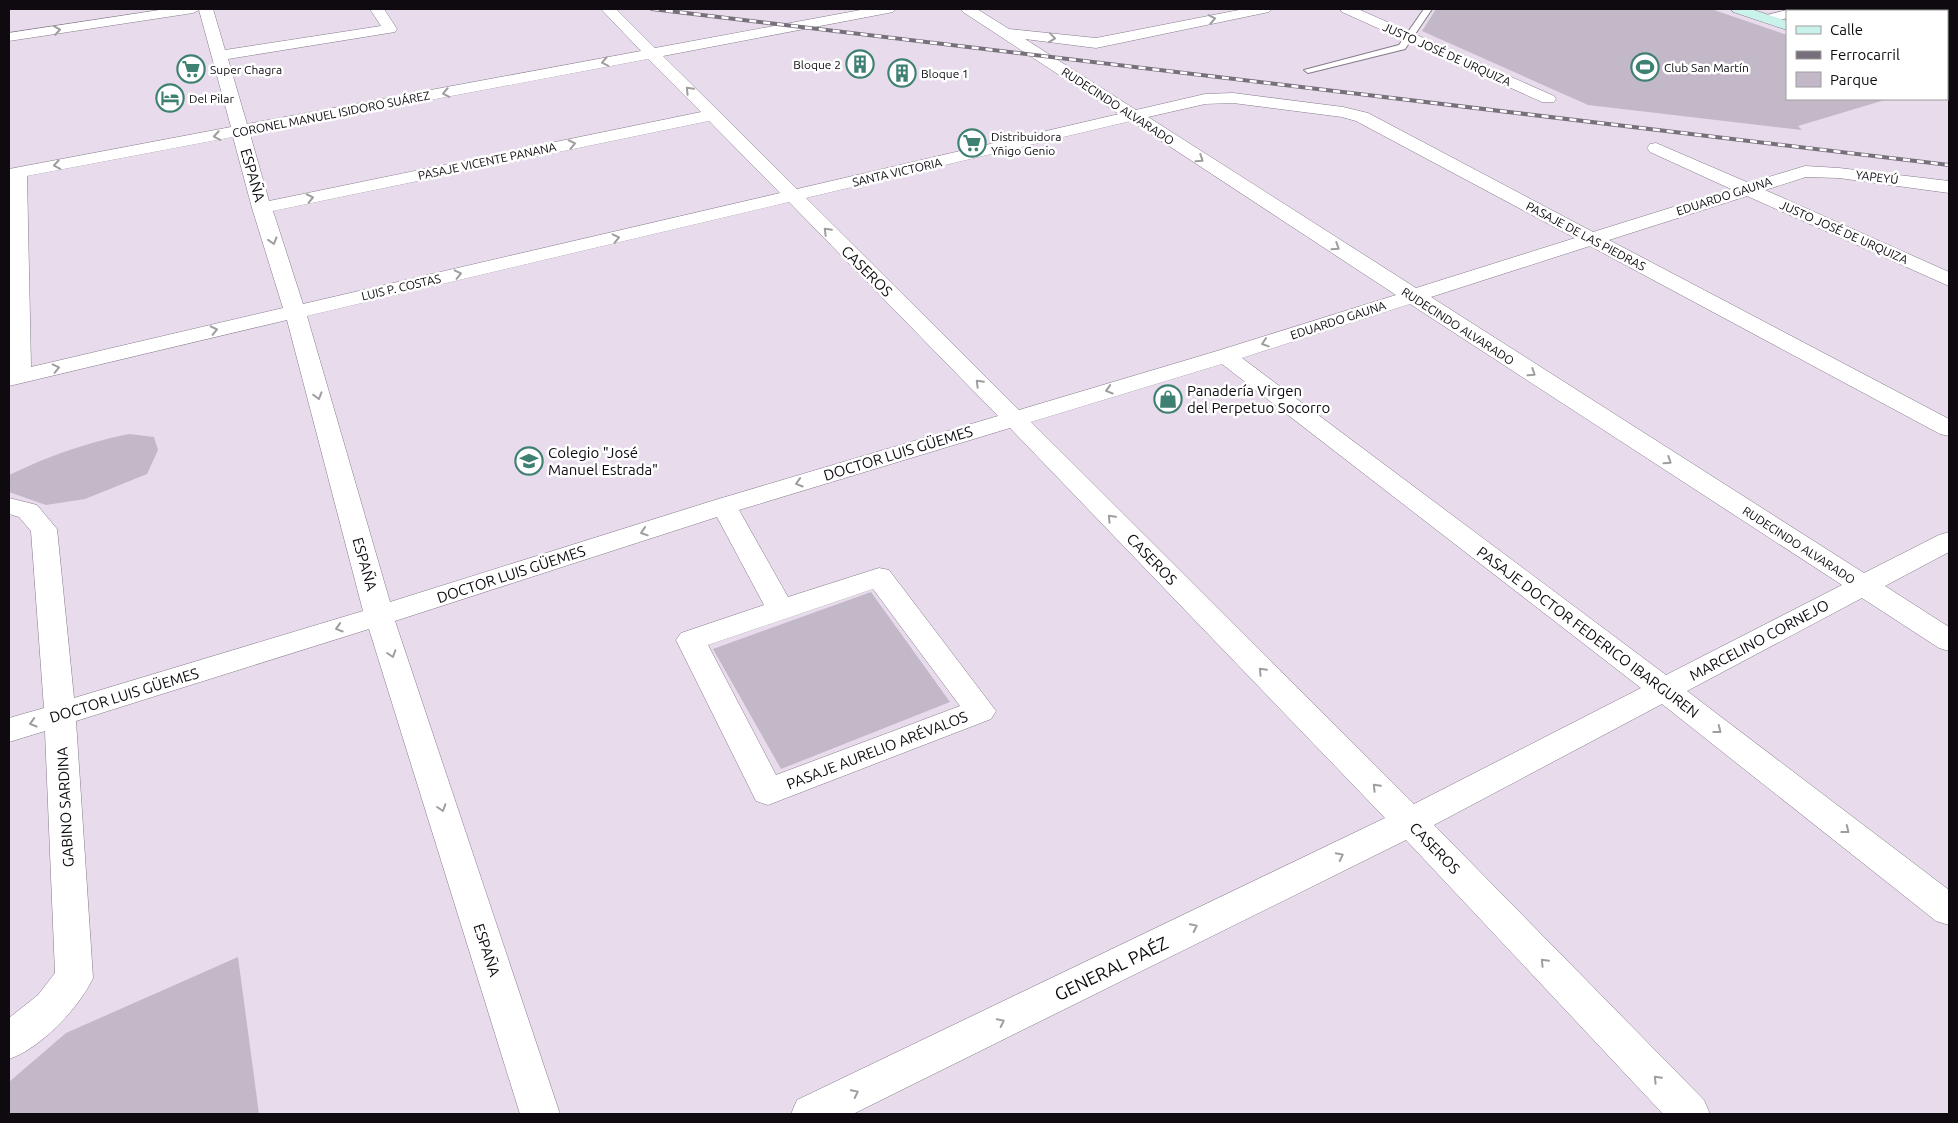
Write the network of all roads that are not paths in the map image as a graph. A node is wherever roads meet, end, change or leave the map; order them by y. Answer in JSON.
{"nodes":[{"id":1,"x":193,"y":9,"type":"edge"},
{"id":2,"x":206,"y":9,"type":"edge"},
{"id":3,"x":377,"y":9,"type":"edge"},
{"id":4,"x":608,"y":9,"type":"edge"},
{"id":5,"x":888,"y":9,"type":"edge"},
{"id":6,"x":968,"y":9,"type":"edge"},
{"id":7,"x":1264,"y":9,"type":"edge"},
{"id":8,"x":1347,"y":9,"type":"edge"},
{"id":9,"x":1428,"y":9,"type":"edge"},
{"id":10,"x":1738,"y":9,"type":"edge"},
{"id":11,"x":808,"y":11,"type":"dead end"},
{"id":12,"x":1786,"y":14,"type":"edge"},
{"id":13,"x":851,"y":15,"type":"junction"},
{"id":14,"x":1768,"y":19,"type":"junction"},
{"id":15,"x":1786,"y":26,"type":"edge"},
{"id":16,"x":1004,"y":32,"type":"junction"},
{"id":17,"x":1408,"y":36,"type":"junction"},
{"id":18,"x":9,"y":37,"type":"edge"},
{"id":19,"x":653,"y":53,"type":"junction"},
{"id":20,"x":219,"y":56,"type":"junction"},
{"id":21,"x":1308,"y":70,"type":"dead end"},
{"id":22,"x":1206,"y":99,"type":"joint"},
{"id":23,"x":1548,"y":100,"type":"dead end"},
{"id":24,"x":712,"y":115,"type":"junction"},
{"id":25,"x":1133,"y":116,"type":"junction"},
{"id":26,"x":241,"y":131,"type":"junction"},
{"id":27,"x":1656,"y":148,"type":"dead end"},
{"id":28,"x":1805,"y":171,"type":"joint"},
{"id":29,"x":13,"y":173,"type":"edge"},
{"id":30,"x":1949,"y":187,"type":"edge"},
{"id":31,"x":1746,"y":189,"type":"junction"},
{"id":32,"x":793,"y":197,"type":"junction"},
{"id":33,"x":262,"y":208,"type":"junction"},
{"id":34,"x":1591,"y":239,"type":"junction"},
{"id":35,"x":1949,"y":280,"type":"edge"},
{"id":36,"x":1412,"y":296,"type":"junction"},
{"id":37,"x":295,"y":311,"type":"junction"},
{"id":38,"x":1225,"y":356,"type":"junction"},
{"id":39,"x":14,"y":378,"type":"edge"},
{"id":40,"x":1013,"y":418,"type":"junction"},
{"id":41,"x":1949,"y":429,"type":"edge"},
{"id":42,"x":9,"y":506,"type":"edge"},
{"id":43,"x":724,"y":506,"type":"junction"},
{"id":44,"x":1949,"y":541,"type":"edge"},
{"id":45,"x":1863,"y":586,"type":"junction"},
{"id":46,"x":781,"y":611,"type":"junction"},
{"id":47,"x":380,"y":616,"type":"junction"},
{"id":48,"x":1949,"y":641,"type":"edge"},
{"id":49,"x":1665,"y":690,"type":"junction"},
{"id":50,"x":60,"y":715,"type":"junction"},
{"id":51,"x":9,"y":730,"type":"edge"},
{"id":52,"x":1410,"y":822,"type":"junction"},
{"id":53,"x":1949,"y":910,"type":"edge"},
{"id":54,"x":9,"y":1041,"type":"edge"},
{"id":55,"x":540,"y":1114,"type":"edge"},
{"id":56,"x":811,"y":1114,"type":"edge"},
{"id":57,"x":1690,"y":1114,"type":"edge"}],
"edges":[{"from":18,"to":1,"type":"street","one_way":true},
{"from":2,"to":20,"type":"street","name":"ESPAÑA"},
{"from":3,"to":20,"type":"street"},
{"from":4,"to":19,"type":"street","name":"CASEROS"},
{"from":5,"to":13,"type":"street"},
{"from":6,"to":16,"type":"street","name":"RUDECINDO ALVARADO"},
{"from":16,"to":7,"type":"street","one_way":true},
{"from":8,"to":17,"type":"street","name":"JUSTO JOSÉ DE URQUIZA"},
{"from":9,"to":17,"type":"lane"},
{"from":10,"to":14,"type":"main road"},
{"from":11,"to":13,"type":"street"},
{"from":12,"to":14,"type":"street"},
{"from":13,"to":19,"type":"street","name":"CORONEL MANUEL ISIDORO SUÁREZ"},
{"from":14,"to":15,"type":"main road"},
{"from":16,"to":25,"type":"street","name":"RUDECINDO ALVARADO"},
{"from":17,"to":21,"type":"lane"},
{"from":17,"to":23,"type":"street","name":"JUSTO JOSÉ DE URQUIZA"},
{"from":24,"to":19,"type":"street","name":"CASEROS","one_way":true},
{"from":19,"to":26,"type":"street","name":"CORONEL MANUEL ISIDORO SUÁREZ","one_way":true},
{"from":20,"to":26,"type":"street","name":"ESPAÑA"},
{"from":22,"to":25,"type":"street","name":"SANTA VICTORIA"},
{"from":22,"to":34,"type":"street","name":"PASAJE DE LAS PIEDRAS"},
{"from":24,"to":32,"type":"street","name":"CASEROS"},
{"from":33,"to":24,"type":"street","name":"PASAJE VICENTE PANANA","one_way":true},
{"from":25,"to":32,"type":"street","name":"SANTA VICTORIA"},
{"from":25,"to":36,"type":"street","name":"RUDECINDO ALVARADO","one_way":true},
{"from":26,"to":29,"type":"street","name":"CORONEL MANUEL ISIDORO SUÁREZ","one_way":true},
{"from":26,"to":33,"type":"street","name":"ESPAÑA"},
{"from":27,"to":31,"type":"street","name":"JUSTO JOSÉ DE URQUIZA"},
{"from":28,"to":30,"type":"street","name":"YAPEYÚ"},
{"from":28,"to":31,"type":"street","name":"EDUARDO GAUNA"},
{"from":29,"to":39,"type":"street"},
{"from":31,"to":34,"type":"street","name":"EDUARDO GAUNA"},
{"from":31,"to":35,"type":"street","name":"JUSTO JOSÉ DE URQUIZA"},
{"from":37,"to":32,"type":"street","name":"LUIS P. COSTAS","one_way":true},
{"from":40,"to":32,"type":"street","name":"CASEROS","one_way":true},
{"from":33,"to":37,"type":"street","name":"ESPAÑA","one_way":true},
{"from":34,"to":36,"type":"street","name":"EDUARDO GAUNA"},
{"from":34,"to":41,"type":"street","name":"PASAJE DE LAS PIEDRAS"},
{"from":36,"to":38,"type":"street","name":"EDUARDO GAUNA","one_way":true},
{"from":36,"to":45,"type":"street","name":"RUDECINDO ALVARADO","one_way":true},
{"from":39,"to":37,"type":"street","name":"LUIS P. COSTAS","one_way":true},
{"from":37,"to":47,"type":"street","name":"ESPAÑA","one_way":true},
{"from":38,"to":40,"type":"street","name":"EDUARDO GAUNA","one_way":true},
{"from":38,"to":49,"type":"street","name":"PASAJE DOCTOR FEDERICO IBARGUREN"},
{"from":40,"to":43,"type":"street","name":"DOCTOR LUIS GÜEMES","one_way":true},
{"from":52,"to":40,"type":"street","name":"CASEROS","one_way":true},
{"from":42,"to":50,"type":"street","name":"GABINO SARDINA"},
{"from":43,"to":46,"type":"street"},
{"from":43,"to":47,"type":"street","name":"DOCTOR LUIS GÜEMES","one_way":true},
{"from":44,"to":45,"type":"street","name":"MARCELINO CORNEJO"},
{"from":45,"to":48,"type":"street","name":"RUDECINDO ALVARADO"},
{"from":45,"to":49,"type":"street","name":"MARCELINO CORNEJO"},
{"from":46,"to":46,"type":"street","name":"PASAJE AURELIO ARÉVALOS"},
{"from":47,"to":50,"type":"street","name":"DOCTOR LUIS GÜEMES","one_way":true},
{"from":47,"to":55,"type":"street","name":"ESPAÑA","one_way":true},
{"from":49,"to":52,"type":"street","name":"MARCELINO CORNEJO"},
{"from":49,"to":53,"type":"street","name":"PASAJE DOCTOR FEDERICO IBARGUREN","one_way":true},
{"from":50,"to":51,"type":"street","name":"DOCTOR LUIS GÜEMES","one_way":true},
{"from":50,"to":54,"type":"street","name":"GABINO SARDINA"},
{"from":56,"to":52,"type":"street","name":"GENERAL PAÉZ","one_way":true},
{"from":57,"to":52,"type":"street","name":"CASEROS","one_way":true}]}
